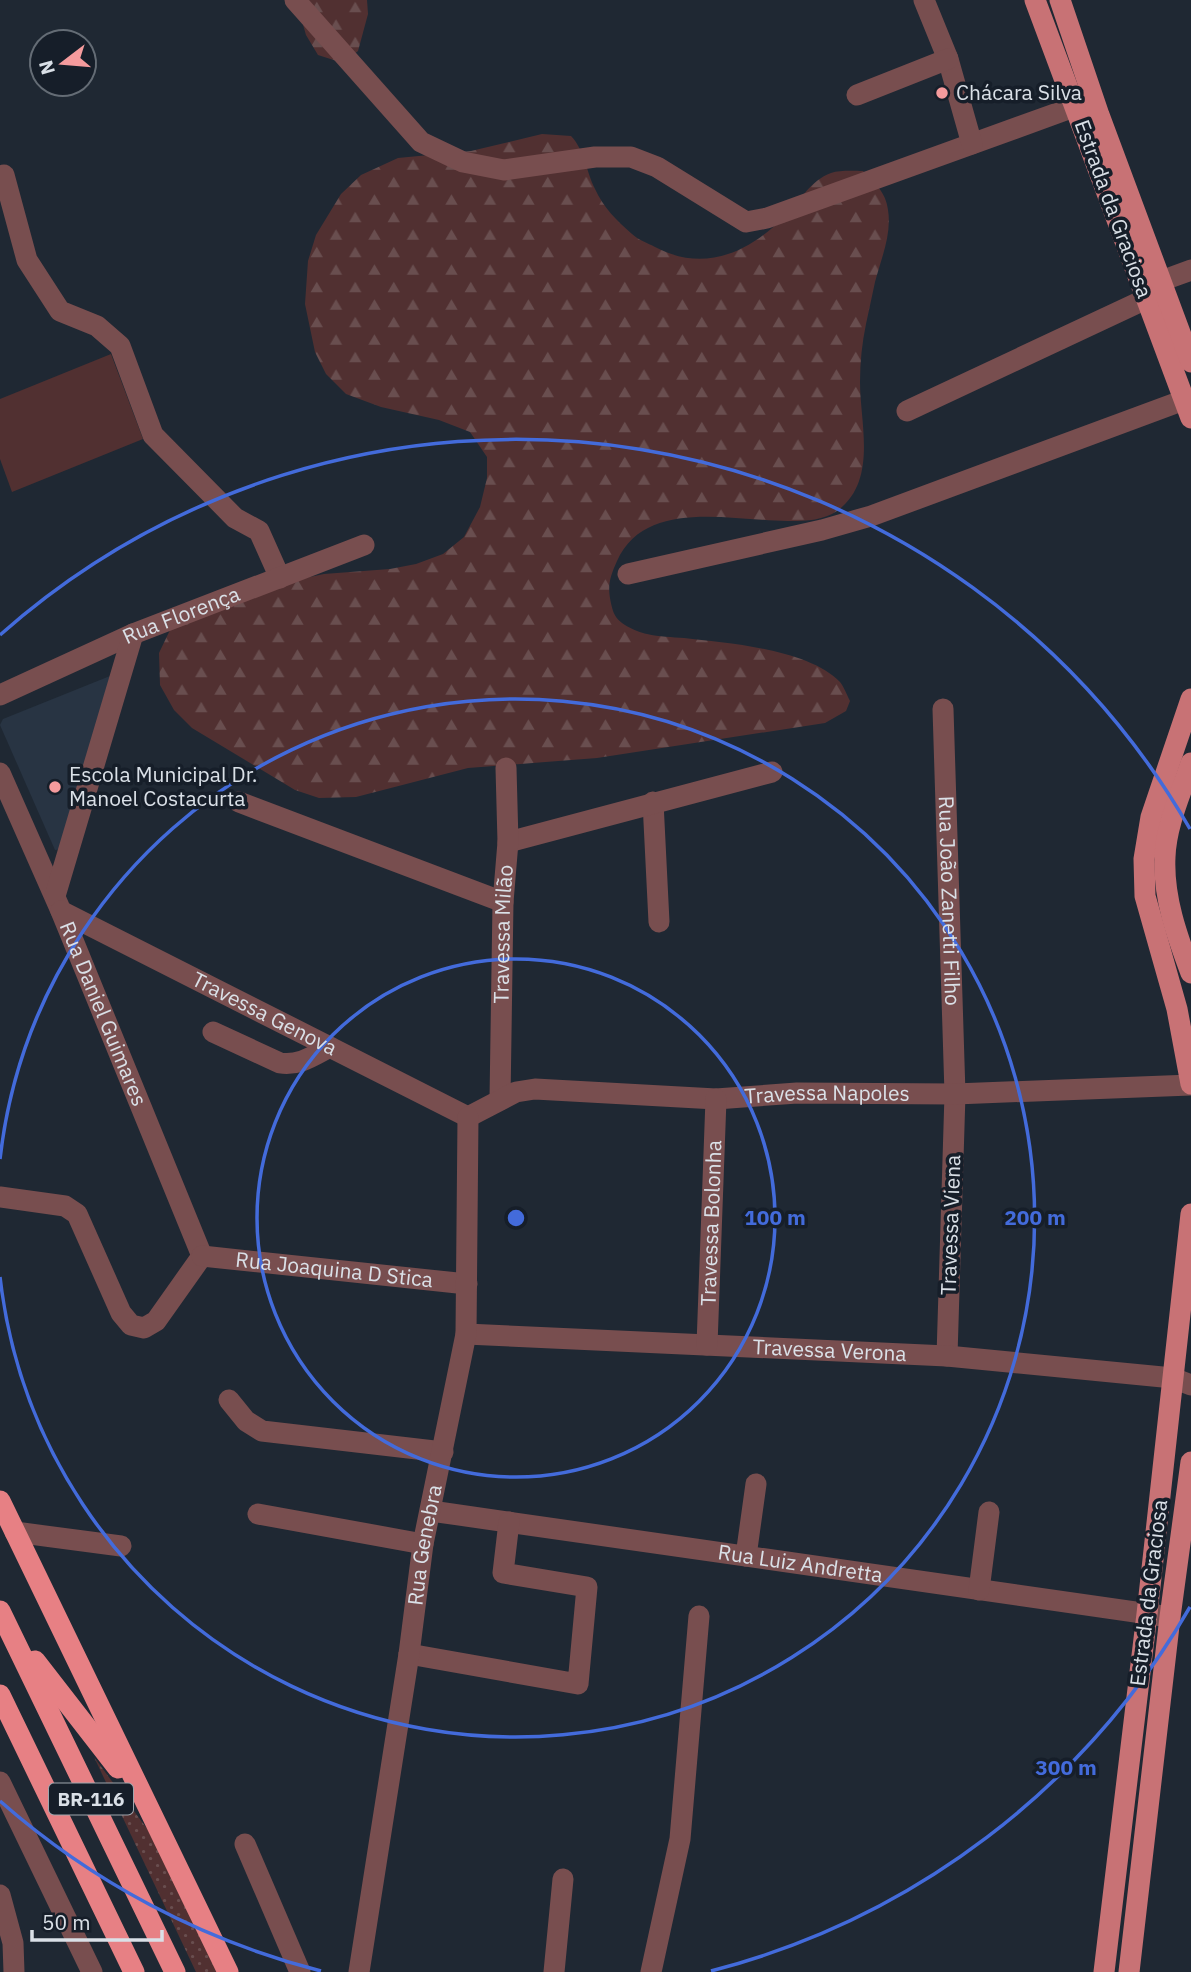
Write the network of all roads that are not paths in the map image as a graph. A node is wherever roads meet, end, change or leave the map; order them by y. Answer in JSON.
{"nodes":[{"id":1,"x":295,"y":0,"type":"edge"},
{"id":2,"x":924,"y":0,"type":"edge"},
{"id":3,"x":1035,"y":0,"type":"edge"},
{"id":4,"x":1060,"y":0,"type":"edge"},
{"id":5,"x":948,"y":59,"type":"junction"},
{"id":6,"x":857,"y":95,"type":"dead end"},
{"id":7,"x":1074,"y":107,"type":"junction"},
{"id":8,"x":972,"y":144,"type":"junction"},
{"id":9,"x":4,"y":175,"type":"dead end"},
{"id":10,"x":1191,"y":270,"type":"edge"},
{"id":11,"x":1161,"y":281,"type":"junction"},
{"id":12,"x":1146,"y":299,"type":"junction"},
{"id":13,"x":1191,"y":362,"type":"edge"},
{"id":14,"x":1188,"y":409,"type":"edge"},
{"id":15,"x":907,"y":411,"type":"dead end"},
{"id":16,"x":364,"y":545,"type":"dead end"},
{"id":17,"x":628,"y":574,"type":"dead end"},
{"id":18,"x":280,"y":578,"type":"junction"},
{"id":19,"x":132,"y":634,"type":"junction"},
{"id":20,"x":0,"y":695,"type":"edge"},
{"id":21,"x":1191,"y":699,"type":"edge"},
{"id":22,"x":943,"y":709,"type":"dead end"},
{"id":23,"x":1191,"y":764,"type":"edge"},
{"id":24,"x":506,"y":768,"type":"dead end"},
{"id":25,"x":772,"y":772,"type":"dead end"},
{"id":26,"x":0,"y":773,"type":"edge"},
{"id":27,"x":239,"y":802,"type":"dead end"},
{"id":28,"x":653,"y":802,"type":"junction"},
{"id":29,"x":508,"y":842,"type":"junction"},
{"id":30,"x":503,"y":902,"type":"junction"},
{"id":31,"x":58,"y":903,"type":"junction"},
{"id":32,"x":659,"y":922,"type":"dead end"},
{"id":33,"x":1191,"y":973,"type":"edge"},
{"id":34,"x":1184,"y":1008,"type":"edge"},
{"id":35,"x":214,"y":1032,"type":"dead end"},
{"id":36,"x":330,"y":1047,"type":"junction"},
{"id":37,"x":1191,"y":1085,"type":"edge"},
{"id":38,"x":955,"y":1094,"type":"junction"},
{"id":39,"x":716,"y":1099,"type":"junction"},
{"id":40,"x":500,"y":1100,"type":"junction"},
{"id":41,"x":468,"y":1117,"type":"junction"},
{"id":42,"x":0,"y":1197,"type":"edge"},
{"id":43,"x":1191,"y":1214,"type":"edge"},
{"id":44,"x":202,"y":1256,"type":"junction"},
{"id":45,"x":467,"y":1284,"type":"junction"},
{"id":46,"x":466,"y":1334,"type":"junction"},
{"id":47,"x":707,"y":1346,"type":"junction"},
{"id":48,"x":947,"y":1356,"type":"junction"},
{"id":49,"x":1182,"y":1381,"type":"edge"},
{"id":50,"x":229,"y":1400,"type":"dead end"},
{"id":51,"x":443,"y":1452,"type":"junction"},
{"id":52,"x":1191,"y":1462,"type":"edge"},
{"id":53,"x":756,"y":1484,"type":"dead end"},
{"id":54,"x":0,"y":1502,"type":"edge"},
{"id":55,"x":431,"y":1511,"type":"junction"},
{"id":56,"x":989,"y":1512,"type":"dead end"},
{"id":57,"x":258,"y":1514,"type":"dead end"},
{"id":58,"x":509,"y":1522,"type":"junction"},
{"id":59,"x":15,"y":1532,"type":"junction"},
{"id":60,"x":423,"y":1544,"type":"junction"},
{"id":61,"x":121,"y":1546,"type":"dead end"},
{"id":62,"x":746,"y":1556,"type":"junction"},
{"id":63,"x":979,"y":1590,"type":"junction"},
{"id":64,"x":1147,"y":1614,"type":"junction"},
{"id":65,"x":699,"y":1616,"type":"dead end"},
{"id":66,"x":1170,"y":1617,"type":"junction"},
{"id":67,"x":4,"y":1619,"type":"edge"},
{"id":68,"x":409,"y":1654,"type":"junction"},
{"id":69,"x":0,"y":1695,"type":"edge"},
{"id":70,"x":0,"y":1782,"type":"edge"},
{"id":71,"x":143,"y":1800,"type":"junction"},
{"id":72,"x":245,"y":1844,"type":"dead end"},
{"id":73,"x":562,"y":1879,"type":"dead end"},
{"id":74,"x":0,"y":1895,"type":"edge"},
{"id":75,"x":14,"y":1972,"type":"edge"},
{"id":76,"x":92,"y":1972,"type":"edge"},
{"id":77,"x":134,"y":1972,"type":"edge"},
{"id":78,"x":175,"y":1972,"type":"edge"},
{"id":79,"x":228,"y":1972,"type":"edge"},
{"id":80,"x":300,"y":1972,"type":"edge"},
{"id":81,"x":359,"y":1972,"type":"edge"},
{"id":82,"x":554,"y":1972,"type":"edge"},
{"id":83,"x":651,"y":1972,"type":"edge"},
{"id":84,"x":1104,"y":1972,"type":"edge"},
{"id":85,"x":1129,"y":1972,"type":"edge"}],
"edges":[{"from":1,"to":8,"type":"street"},
{"from":2,"to":5,"type":"street"},
{"from":3,"to":7,"type":"main road","name":"Estrada da Graciosa"},
{"from":4,"to":11,"type":"main road","name":"Estrada da Graciosa"},
{"from":5,"to":6,"type":"street"},
{"from":5,"to":8,"type":"street"},
{"from":7,"to":8,"type":"street"},
{"from":7,"to":12,"type":"main road","name":"Estrada da Graciosa"},
{"from":9,"to":18,"type":"street"},
{"from":10,"to":11,"type":"street"},
{"from":11,"to":13,"type":"main road","name":"Estrada da Graciosa"},
{"from":12,"to":14,"type":"main road","name":"Estrada da Graciosa"},
{"from":12,"to":15,"type":"street"},
{"from":14,"to":17,"type":"street"},
{"from":16,"to":18,"type":"street","name":"Rua Florença"},
{"from":18,"to":19,"type":"street","name":"Rua Florença"},
{"from":19,"to":20,"type":"street","name":"Rua Florença"},
{"from":19,"to":31,"type":"street"},
{"from":21,"to":34,"type":"main road"},
{"from":22,"to":38,"type":"street","name":"Rua João Zanetti Filho"},
{"from":23,"to":33,"type":"main road"},
{"from":24,"to":29,"type":"street","name":"Travessa Milão"},
{"from":25,"to":28,"type":"street"},
{"from":26,"to":31,"type":"street","name":"Rua Daniel Guimares"},
{"from":27,"to":30,"type":"street"},
{"from":28,"to":29,"type":"street"},
{"from":28,"to":32,"type":"street"},
{"from":29,"to":30,"type":"street","name":"Travessa Milão"},
{"from":30,"to":40,"type":"street","name":"Travessa Milão"},
{"from":31,"to":36,"type":"street","name":"Travessa Genova"},
{"from":31,"to":44,"type":"street","name":"Rua Daniel Guimares"},
{"from":34,"to":37,"type":"main road"},
{"from":35,"to":36,"type":"street"},
{"from":36,"to":41,"type":"street","name":"Travessa Genova"},
{"from":37,"to":38,"type":"street","name":"Travessa Napoles"},
{"from":38,"to":39,"type":"street","name":"Travessa Napoles"},
{"from":38,"to":48,"type":"street","name":"Travessa Viena"},
{"from":39,"to":40,"type":"street","name":"Travessa Napoles"},
{"from":39,"to":47,"type":"street","name":"Travessa Bolonha"},
{"from":40,"to":41,"type":"street","name":"Travessa Napoles"},
{"from":41,"to":45,"type":"street","name":"Rua Genebra"},
{"from":42,"to":44,"type":"street"},
{"from":43,"to":49,"type":"main road","name":"Estrada da Graciosa"},
{"from":44,"to":45,"type":"street","name":"Rua Joaquina D Stica"},
{"from":45,"to":46,"type":"street","name":"Rua Genebra"},
{"from":46,"to":47,"type":"street","name":"Travessa Verona"},
{"from":46,"to":51,"type":"street","name":"Rua Genebra"},
{"from":47,"to":48,"type":"street","name":"Travessa Verona"},
{"from":48,"to":49,"type":"street","name":"Travessa Verona"},
{"from":49,"to":64,"type":"main road","name":"Estrada da Graciosa"},
{"from":50,"to":51,"type":"street"},
{"from":51,"to":55,"type":"street","name":"Rua Genebra"},
{"from":52,"to":66,"type":"main road","name":"Estrada da Graciosa"},
{"from":53,"to":62,"type":"street"},
{"from":54,"to":59,"type":"highway"},
{"from":55,"to":58,"type":"street","name":"Rua Luiz Andretta"},
{"from":55,"to":60,"type":"street","name":"Rua Genebra"},
{"from":56,"to":63,"type":"street"},
{"from":57,"to":60,"type":"street"},
{"from":58,"to":62,"type":"street","name":"Rua Luiz Andretta"},
{"from":58,"to":68,"type":"street"},
{"from":59,"to":61,"type":"street"},
{"from":59,"to":71,"type":"highway"},
{"from":60,"to":68,"type":"street","name":"Rua Genebra"},
{"from":62,"to":63,"type":"street","name":"Rua Luiz Andretta"},
{"from":63,"to":64,"type":"street","name":"Rua Luiz Andretta"},
{"from":64,"to":66,"type":"street","name":"Rua Luiz Andretta"},
{"from":64,"to":84,"type":"main road","name":"Estrada da Graciosa"},
{"from":65,"to":83,"type":"street"},
{"from":66,"to":85,"type":"main road","name":"Estrada da Graciosa"},
{"from":67,"to":71,"type":"highway"},
{"from":67,"to":78,"type":"highway","number":"BR-116"},
{"from":68,"to":81,"type":"street","name":"Rua Genebra"},
{"from":69,"to":77,"type":"highway","number":"BR-116"},
{"from":70,"to":76,"type":"street"},
{"from":71,"to":79,"type":"highway"},
{"from":72,"to":80,"type":"street"},
{"from":73,"to":82,"type":"street"},
{"from":74,"to":75,"type":"street"}]}
